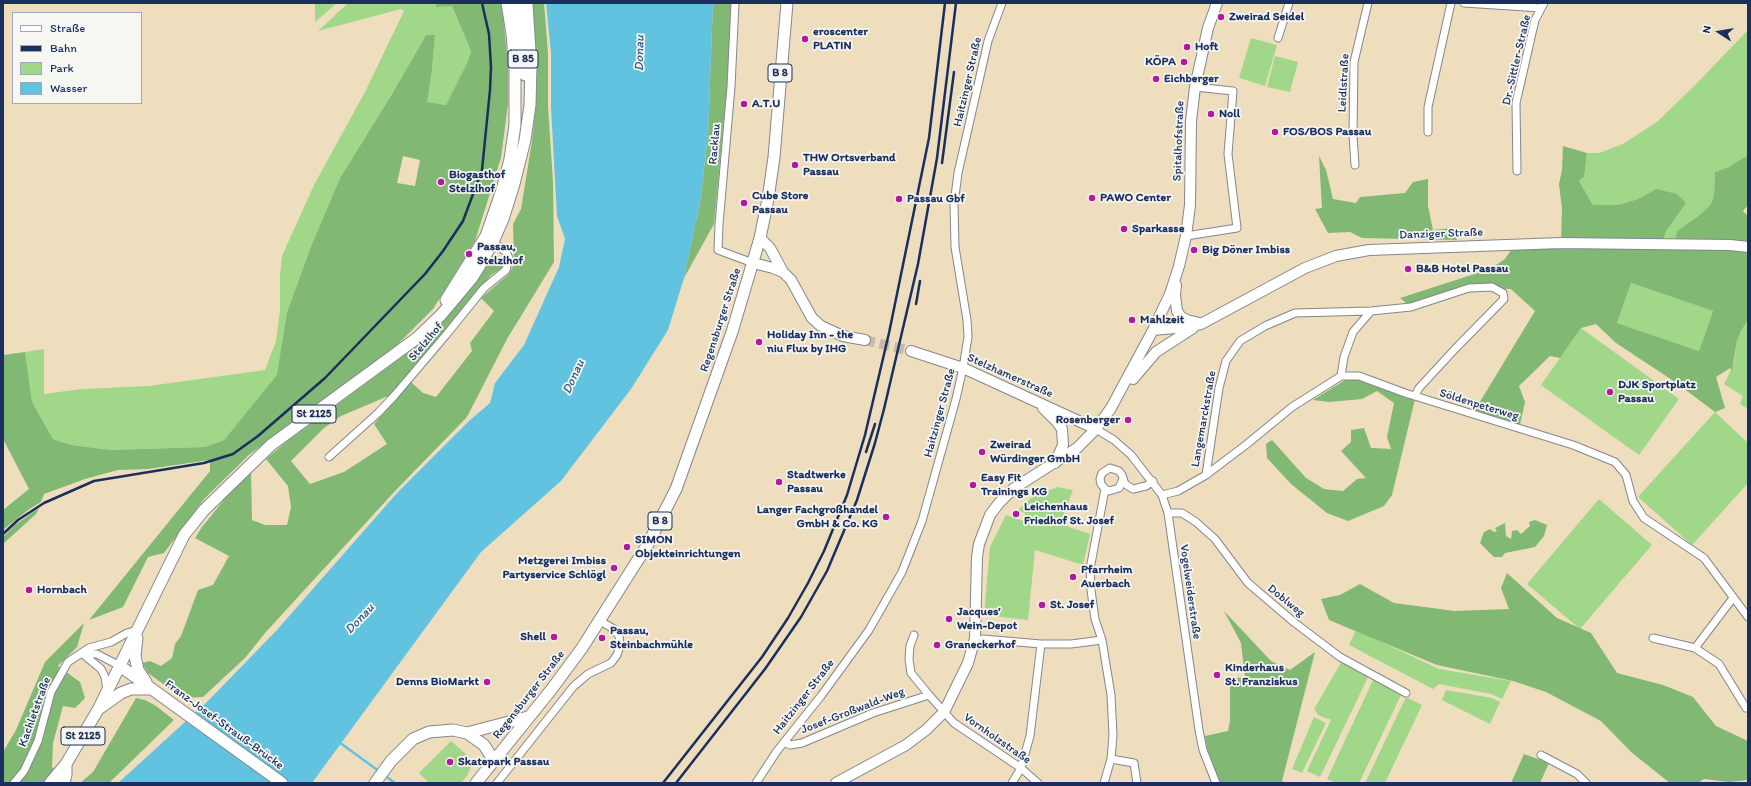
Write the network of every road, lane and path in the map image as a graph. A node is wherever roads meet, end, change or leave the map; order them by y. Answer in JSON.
{"nodes":[{"id":1,"x":507,"y":3,"type":"edge"},
{"id":2,"x":516,"y":3,"type":"edge"},
{"id":3,"x":527,"y":3,"type":"edge"},
{"id":4,"x":735,"y":3,"type":"edge"},
{"id":5,"x":787,"y":3,"type":"edge"},
{"id":6,"x":1002,"y":3,"type":"edge"},
{"id":7,"x":1217,"y":3,"type":"edge"},
{"id":8,"x":1289,"y":3,"type":"edge"},
{"id":9,"x":1368,"y":3,"type":"edge"},
{"id":10,"x":1451,"y":3,"type":"edge"},
{"id":11,"x":1464,"y":3,"type":"edge"},
{"id":12,"x":1542,"y":6,"type":"edge"},
{"id":13,"x":1278,"y":38,"type":"dead end"},
{"id":14,"x":1195,"y":87,"type":"junction"},
{"id":15,"x":528,"y":116,"type":"junction"},
{"id":16,"x":1428,"y":132,"type":"dead end"},
{"id":17,"x":1355,"y":165,"type":"dead end"},
{"id":18,"x":1517,"y":171,"type":"dead end"},
{"id":19,"x":1186,"y":236,"type":"junction"},
{"id":20,"x":760,"y":238,"type":"junction"},
{"id":21,"x":490,"y":239,"type":"junction"},
{"id":22,"x":1748,"y":247,"type":"edge"},
{"id":23,"x":753,"y":263,"type":"junction"},
{"id":24,"x":1179,"y":266,"type":"junction"},
{"id":25,"x":783,"y":272,"type":"junction"},
{"id":26,"x":1371,"y":310,"type":"junction"},
{"id":27,"x":1200,"y":324,"type":"junction"},
{"id":28,"x":1153,"y":330,"type":"junction"},
{"id":29,"x":865,"y":340,"type":"tunnel mouth"},
{"id":30,"x":911,"y":351,"type":"tunnel mouth"},
{"id":31,"x":963,"y":368,"type":"junction"},
{"id":32,"x":1341,"y":376,"type":"junction"},
{"id":33,"x":1415,"y":396,"type":"junction"},
{"id":34,"x":1038,"y":403,"type":"junction"},
{"id":35,"x":1112,"y":408,"type":"junction"},
{"id":36,"x":1096,"y":428,"type":"junction"},
{"id":37,"x":329,"y":457,"type":"dead end"},
{"id":38,"x":1055,"y":463,"type":"junction"},
{"id":39,"x":1206,"y":475,"type":"junction"},
{"id":40,"x":1123,"y":479,"type":"junction"},
{"id":41,"x":1153,"y":481,"type":"junction"},
{"id":42,"x":1105,"y":489,"type":"junction"},
{"id":43,"x":1162,"y":495,"type":"junction"},
{"id":44,"x":1168,"y":513,"type":"junction"},
{"id":45,"x":1733,"y":598,"type":"junction"},
{"id":46,"x":1748,"y":617,"type":"edge"},
{"id":47,"x":600,"y":621,"type":"junction"},
{"id":48,"x":137,"y":630,"type":"junction"},
{"id":49,"x":914,"y":636,"type":"dead end"},
{"id":50,"x":1653,"y":638,"type":"dead end"},
{"id":51,"x":983,"y":639,"type":"dead end"},
{"id":52,"x":1102,"y":640,"type":"junction"},
{"id":53,"x":1041,"y":644,"type":"junction"},
{"id":54,"x":1695,"y":648,"type":"junction"},
{"id":55,"x":82,"y":654,"type":"junction"},
{"id":56,"x":120,"y":666,"type":"junction"},
{"id":57,"x":151,"y":689,"type":"junction"},
{"id":58,"x":108,"y":693,"type":"junction"},
{"id":59,"x":1406,"y":693,"type":"dead end"},
{"id":60,"x":929,"y":696,"type":"junction"},
{"id":61,"x":99,"y":708,"type":"junction"},
{"id":62,"x":1746,"y":708,"type":"dead end"},
{"id":63,"x":944,"y":712,"type":"junction"},
{"id":64,"x":528,"y":717,"type":"junction"},
{"id":65,"x":467,"y":733,"type":"junction"},
{"id":66,"x":784,"y":742,"type":"junction"},
{"id":67,"x":1542,"y":755,"type":"dead end"},
{"id":68,"x":1111,"y":759,"type":"junction"},
{"id":69,"x":494,"y":761,"type":"junction"},
{"id":70,"x":66,"y":764,"type":"junction"},
{"id":71,"x":1021,"y":768,"type":"junction"},
{"id":72,"x":480,"y":780,"type":"edge"},
{"id":73,"x":14,"y":783,"type":"edge"},
{"id":74,"x":50,"y":783,"type":"edge"},
{"id":75,"x":64,"y":783,"type":"edge"},
{"id":76,"x":282,"y":783,"type":"edge"},
{"id":77,"x":375,"y":783,"type":"edge"},
{"id":78,"x":497,"y":783,"type":"edge"},
{"id":79,"x":756,"y":783,"type":"edge"},
{"id":80,"x":836,"y":783,"type":"edge"},
{"id":81,"x":1012,"y":783,"type":"edge"},
{"id":82,"x":1038,"y":783,"type":"edge"},
{"id":83,"x":1104,"y":783,"type":"edge"},
{"id":84,"x":1137,"y":783,"type":"edge"},
{"id":85,"x":1216,"y":783,"type":"edge"},
{"id":86,"x":1586,"y":783,"type":"edge"}],
"edges":[{"from":1,"to":21,"type":"main road","number":"St 2125"},
{"from":2,"to":15,"type":"main road","number":"B 85"},
{"from":3,"to":15,"type":"main road"},
{"from":4,"to":23,"type":"street","name":"Racklau"},
{"from":5,"to":20,"type":"main road","name":"Regensburger Straße","number":"B 8"},
{"from":6,"to":31,"type":"street","name":"Haitzinger Straße"},
{"from":7,"to":14,"type":"street","name":"Spitalhofstraße"},
{"from":8,"to":13,"type":"street"},
{"from":9,"to":17,"type":"street","name":"Leidlstraße"},
{"from":10,"to":16,"type":"street"},
{"from":11,"to":12,"type":"street"},
{"from":12,"to":18,"type":"street","name":"Dr.-Sittler-Straße"},
{"from":14,"to":19,"type":"street","name":"Spitalhofstraße"},
{"from":14,"to":19,"type":"street"},
{"from":15,"to":21,"type":"main road","number":"St 2125"},
{"from":19,"to":24,"type":"street","name":"Spitalhofstraße"},
{"from":20,"to":23,"type":"main road","name":"Regensburger Straße","number":"B 8"},
{"from":20,"to":25,"type":"street"},
{"from":21,"to":37,"type":"street","name":"Stelzlhof"},
{"from":21,"to":48,"type":"main road","number":"St 2125"},
{"from":22,"to":27,"type":"street","name":"Danziger Straße"},
{"from":23,"to":25,"type":"street"},
{"from":23,"to":47,"type":"main road","name":"Regensburger Straße","number":"B 8"},
{"from":24,"to":27,"type":"street"},
{"from":24,"to":28,"type":"street","name":"Spitalhofstraße"},
{"from":25,"to":29,"type":"street"},
{"from":26,"to":32,"type":"street"},
{"from":26,"to":33,"type":"street","name":"Langemarckstraße"},
{"from":26,"to":39,"type":"street","name":"Langemarckstraße"},
{"from":27,"to":28,"type":"street","name":"Danziger Straße"},
{"from":27,"to":35,"type":"street"},
{"from":28,"to":35,"type":"street","name":"Spitalhofstraße"},
{"from":30,"to":31,"type":"street","name":"Stelzhamerstraße"},
{"from":31,"to":34,"type":"street","name":"Stelzhamerstraße"},
{"from":31,"to":66,"type":"street","name":"Haitzinger Straße"},
{"from":32,"to":33,"type":"street","name":"Söldenpeterweg"},
{"from":32,"to":39,"type":"street"},
{"from":33,"to":45,"type":"street","name":"Söldenpeterweg"},
{"from":34,"to":36,"type":"street","name":"Stelzhamerstraße"},
{"from":34,"to":38,"type":"street"},
{"from":35,"to":36,"type":"street","name":"Spitalhofstraße"},
{"from":36,"to":38,"type":"street","name":"Spitalhofstraße"},
{"from":36,"to":41,"type":"street","name":"Vogelweiderstraße"},
{"from":38,"to":63,"type":"street","name":"Spitalhofstraße"},
{"from":39,"to":43,"type":"street"},
{"from":40,"to":41,"type":"street"},
{"from":40,"to":42,"type":"street"},
{"from":40,"to":42,"type":"street"},
{"from":41,"to":43,"type":"street","name":"Vogelweiderstraße"},
{"from":42,"to":52,"type":"street"},
{"from":43,"to":44,"type":"street","name":"Vogelweiderstraße"},
{"from":44,"to":59,"type":"street","name":"Doblweg"},
{"from":44,"to":85,"type":"street","name":"Vogelweiderstraße"},
{"from":45,"to":46,"type":"street","name":"Söldenpeterweg"},
{"from":45,"to":54,"type":"street"},
{"from":47,"to":64,"type":"main road","name":"Regensburger Straße","number":"B 8"},
{"from":47,"to":78,"type":"street"},
{"from":48,"to":55,"type":"street","name":"Kachletstraße"},
{"from":48,"to":56,"type":"main road","number":"St 2125"},
{"from":48,"to":57,"type":"main road"},
{"from":49,"to":60,"type":"street","name":"Josef-Großwald-Weg"},
{"from":50,"to":54,"type":"street"},
{"from":51,"to":53,"type":"street"},
{"from":52,"to":53,"type":"street"},
{"from":52,"to":68,"type":"street"},
{"from":53,"to":71,"type":"street"},
{"from":54,"to":62,"type":"street"},
{"from":55,"to":56,"type":"street"},
{"from":55,"to":58,"type":"street"},
{"from":55,"to":73,"type":"street","name":"Kachletstraße"},
{"from":56,"to":57,"type":"main road","name":"Franz-Josef-Strauß-Brücke"},
{"from":56,"to":58,"type":"main road","number":"St 2125"},
{"from":57,"to":61,"type":"main road"},
{"from":57,"to":76,"type":"main road","name":"Franz-Josef-Strauß-Brücke"},
{"from":58,"to":61,"type":"main road","number":"St 2125"},
{"from":60,"to":63,"type":"street","name":"Josef-Großwald-Weg"},
{"from":60,"to":66,"type":"street","name":"Josef-Großwald-Weg"},
{"from":61,"to":70,"type":"main road","number":"St 2125"},
{"from":63,"to":71,"type":"street","name":"Vornholzstraße"},
{"from":63,"to":80,"type":"street","name":"Spitalhofstraße"},
{"from":64,"to":65,"type":"main road"},
{"from":64,"to":69,"type":"main road","name":"Regensburger Straße","number":"B 8"},
{"from":65,"to":69,"type":"main road"},
{"from":65,"to":77,"type":"main road"},
{"from":66,"to":79,"type":"street","name":"Haitzinger Straße"},
{"from":67,"to":86,"type":"street"},
{"from":68,"to":83,"type":"street"},
{"from":68,"to":84,"type":"street"},
{"from":69,"to":72,"type":"main road","name":"Regensburger Straße","number":"B 8"},
{"from":70,"to":74,"type":"main road","number":"St 2125"},
{"from":70,"to":75,"type":"main road"},
{"from":71,"to":81,"type":"street"},
{"from":71,"to":82,"type":"street","name":"Vornholzstraße"}]}
